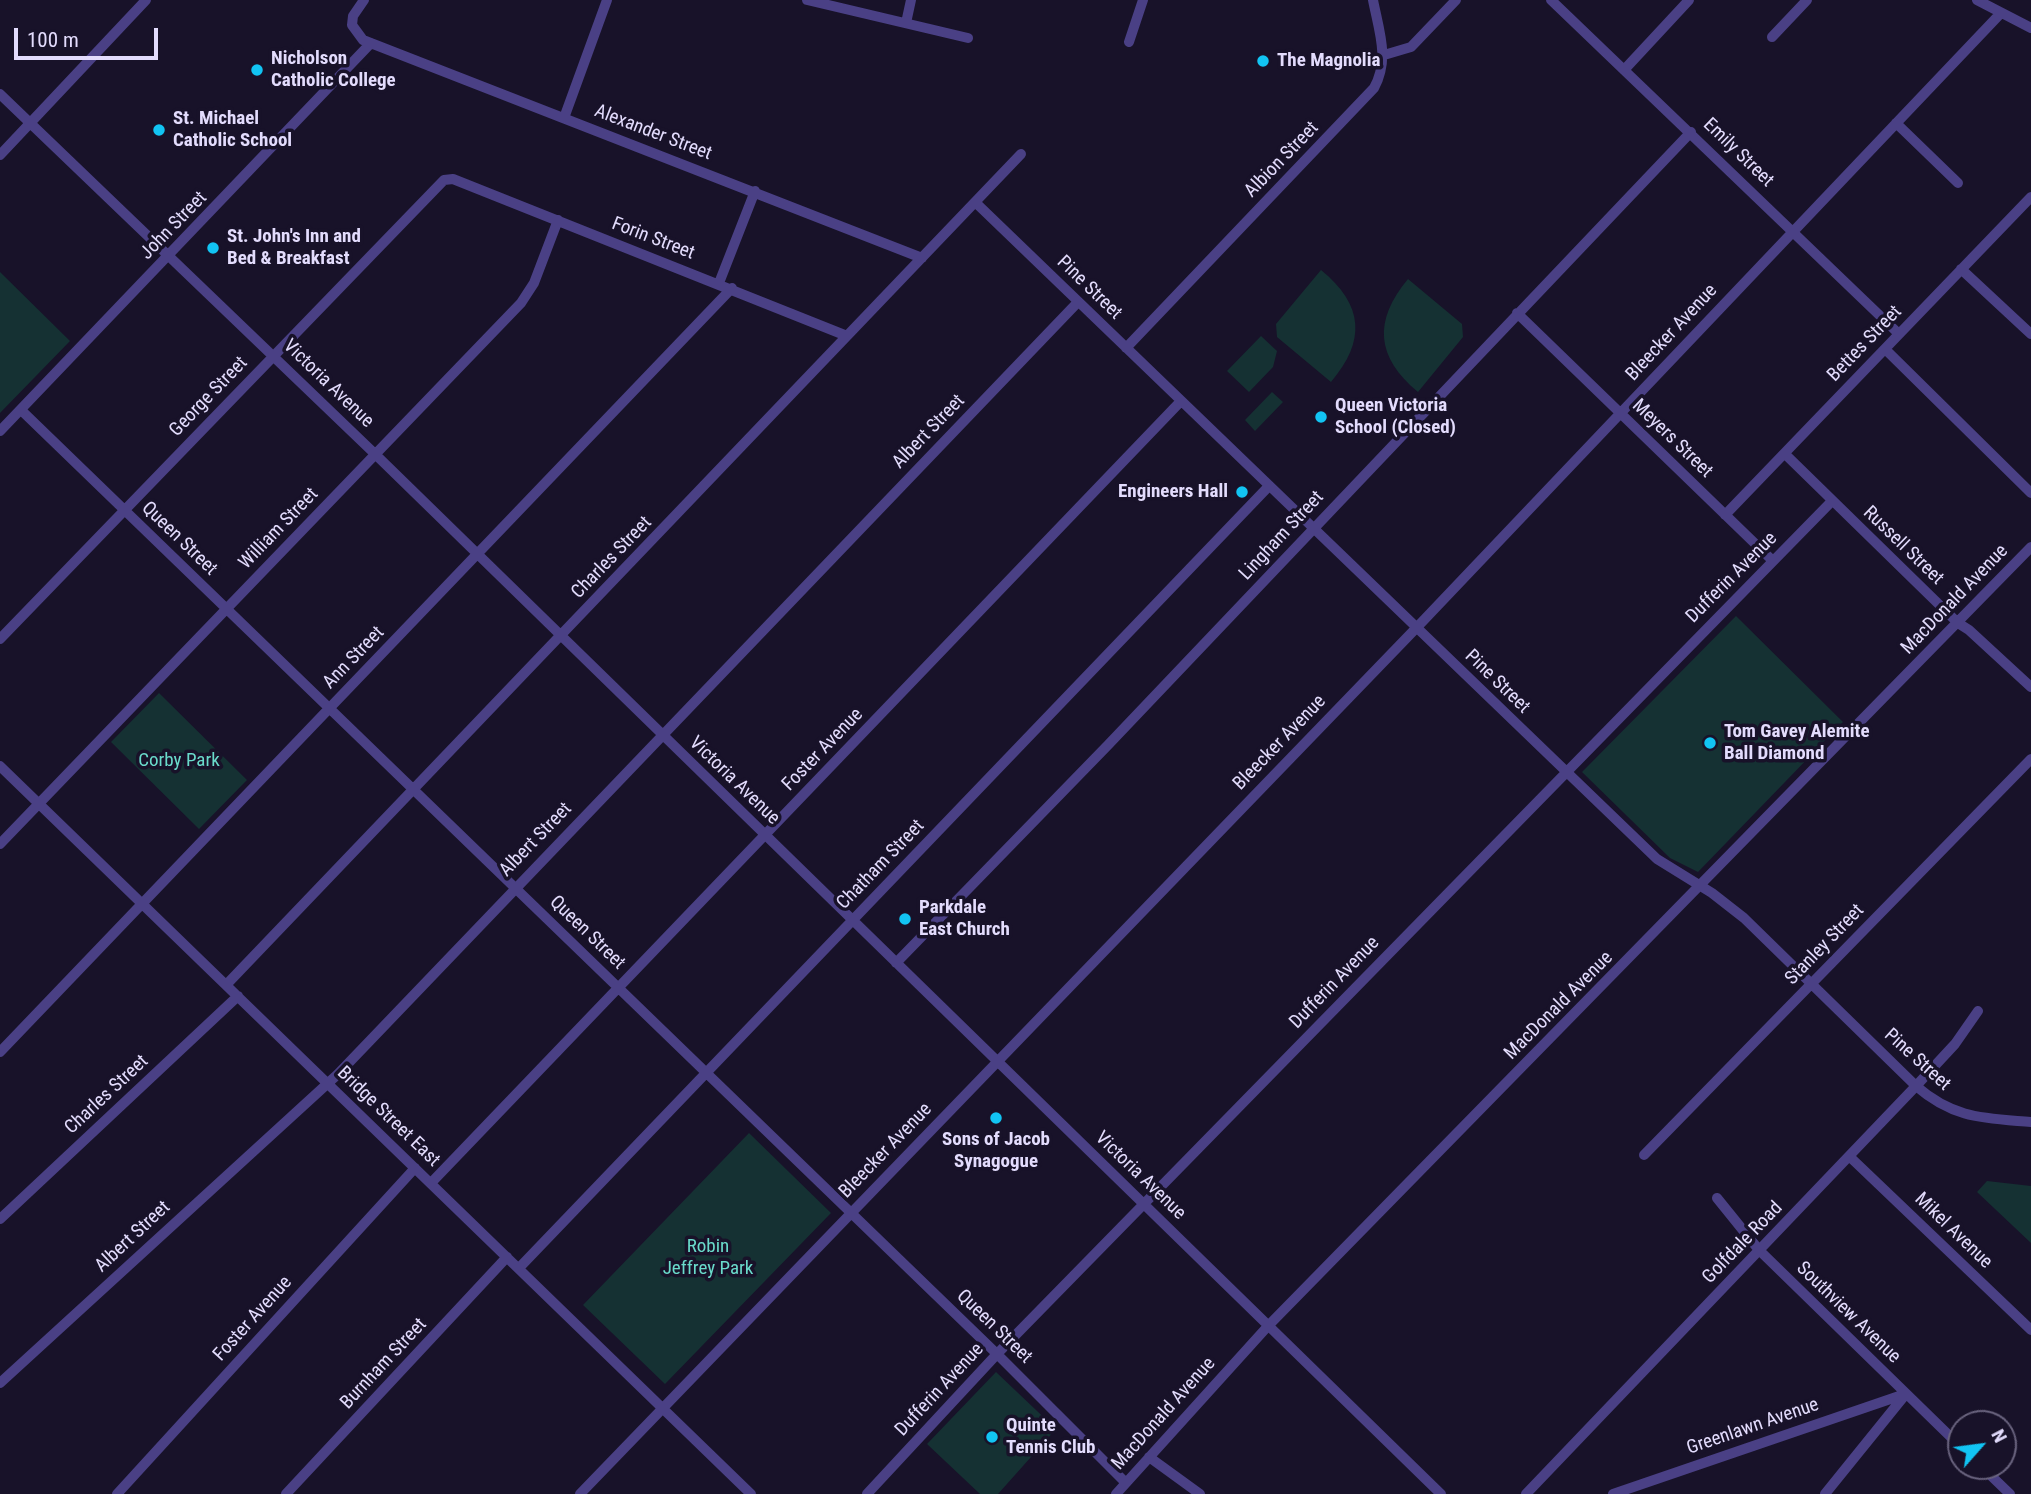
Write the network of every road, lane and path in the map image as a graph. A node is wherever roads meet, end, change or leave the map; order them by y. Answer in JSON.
{"nodes":[{"id":1,"x":146,"y":0,"type":"edge"},
{"id":2,"x":364,"y":0,"type":"edge"},
{"id":3,"x":607,"y":0,"type":"edge"},
{"id":4,"x":807,"y":0,"type":"edge"},
{"id":5,"x":911,"y":0,"type":"edge"},
{"id":6,"x":1143,"y":0,"type":"edge"},
{"id":7,"x":1373,"y":0,"type":"edge"},
{"id":8,"x":1456,"y":0,"type":"edge"},
{"id":9,"x":1551,"y":0,"type":"edge"},
{"id":10,"x":1689,"y":0,"type":"edge"},
{"id":11,"x":1807,"y":0,"type":"edge"},
{"id":12,"x":1977,"y":0,"type":"edge"},
{"id":13,"x":2001,"y":13,"type":"junction"},
{"id":14,"x":906,"y":23,"type":"junction"},
{"id":15,"x":2031,"y":28,"type":"edge"},
{"id":16,"x":1772,"y":37,"type":"dead end"},
{"id":17,"x":968,"y":38,"type":"dead end"},
{"id":18,"x":1129,"y":42,"type":"dead end"},
{"id":19,"x":371,"y":43,"type":"junction"},
{"id":20,"x":1384,"y":55,"type":"junction"},
{"id":21,"x":1624,"y":70,"type":"junction"},
{"id":22,"x":0,"y":94,"type":"edge"},
{"id":23,"x":564,"y":118,"type":"junction"},
{"id":24,"x":1896,"y":123,"type":"junction"},
{"id":25,"x":30,"y":124,"type":"junction"},
{"id":26,"x":1691,"y":132,"type":"junction"},
{"id":27,"x":1021,"y":154,"type":"dead end"},
{"id":28,"x":0,"y":155,"type":"edge"},
{"id":29,"x":444,"y":180,"type":"joint"},
{"id":30,"x":1958,"y":183,"type":"dead end"},
{"id":31,"x":755,"y":191,"type":"junction"},
{"id":32,"x":2031,"y":197,"type":"edge"},
{"id":33,"x":975,"y":202,"type":"junction"},
{"id":34,"x":558,"y":220,"type":"junction"},
{"id":35,"x":1794,"y":230,"type":"junction"},
{"id":36,"x":169,"y":256,"type":"junction"},
{"id":37,"x":922,"y":257,"type":"junction"},
{"id":38,"x":1961,"y":269,"type":"junction"},
{"id":39,"x":719,"y":283,"type":"junction"},
{"id":40,"x":732,"y":288,"type":"junction"},
{"id":41,"x":1078,"y":302,"type":"junction"},
{"id":42,"x":1517,"y":313,"type":"junction"},
{"id":43,"x":1899,"y":334,"type":"junction"},
{"id":44,"x":2031,"y":334,"type":"edge"},
{"id":45,"x":847,"y":336,"type":"junction"},
{"id":46,"x":1126,"y":348,"type":"junction"},
{"id":47,"x":1885,"y":349,"type":"junction"},
{"id":48,"x":273,"y":355,"type":"junction"},
{"id":49,"x":1181,"y":401,"type":"junction"},
{"id":50,"x":21,"y":410,"type":"junction"},
{"id":51,"x":1620,"y":414,"type":"junction"},
{"id":52,"x":0,"y":431,"type":"edge"},
{"id":53,"x":375,"y":454,"type":"junction"},
{"id":54,"x":1785,"y":454,"type":"junction"},
{"id":55,"x":1269,"y":486,"type":"junction"},
{"id":56,"x":2031,"y":493,"type":"edge"},
{"id":57,"x":1832,"y":501,"type":"junction"},
{"id":58,"x":124,"y":510,"type":"junction"},
{"id":59,"x":1725,"y":515,"type":"junction"},
{"id":60,"x":1313,"y":529,"type":"junction"},
{"id":61,"x":2031,"y":547,"type":"edge"},
{"id":62,"x":478,"y":555,"type":"junction"},
{"id":63,"x":1773,"y":561,"type":"junction"},
{"id":64,"x":226,"y":609,"type":"junction"},
{"id":65,"x":1958,"y":623,"type":"junction"},
{"id":66,"x":1416,"y":628,"type":"junction"},
{"id":67,"x":561,"y":636,"type":"junction"},
{"id":68,"x":0,"y":639,"type":"edge"},
{"id":69,"x":2031,"y":687,"type":"edge"},
{"id":70,"x":330,"y":708,"type":"junction"},
{"id":71,"x":663,"y":736,"type":"junction"},
{"id":72,"x":2031,"y":759,"type":"edge"},
{"id":73,"x":0,"y":766,"type":"edge"},
{"id":74,"x":1565,"y":772,"type":"junction"},
{"id":75,"x":414,"y":789,"type":"junction"},
{"id":76,"x":39,"y":804,"type":"junction"},
{"id":77,"x":765,"y":835,"type":"junction"},
{"id":78,"x":0,"y":844,"type":"edge"},
{"id":79,"x":1701,"y":886,"type":"junction"},
{"id":80,"x":515,"y":887,"type":"junction"},
{"id":81,"x":141,"y":903,"type":"junction"},
{"id":82,"x":853,"y":920,"type":"junction"},
{"id":83,"x":896,"y":963,"type":"junction"},
{"id":84,"x":226,"y":984,"type":"junction"},
{"id":85,"x":1811,"y":984,"type":"junction"},
{"id":86,"x":618,"y":988,"type":"junction"},
{"id":87,"x":239,"y":996,"type":"junction"},
{"id":88,"x":1978,"y":1011,"type":"dead end"},
{"id":89,"x":0,"y":1052,"type":"edge"},
{"id":90,"x":998,"y":1060,"type":"junction"},
{"id":91,"x":706,"y":1073,"type":"junction"},
{"id":92,"x":327,"y":1083,"type":"junction"},
{"id":93,"x":1916,"y":1086,"type":"junction"},
{"id":94,"x":2031,"y":1122,"type":"edge"},
{"id":95,"x":1644,"y":1155,"type":"dead end"},
{"id":96,"x":1850,"y":1157,"type":"junction"},
{"id":97,"x":415,"y":1168,"type":"junction"},
{"id":98,"x":431,"y":1183,"type":"junction"},
{"id":99,"x":1717,"y":1198,"type":"dead end"},
{"id":100,"x":1143,"y":1203,"type":"junction"},
{"id":101,"x":850,"y":1213,"type":"junction"},
{"id":102,"x":0,"y":1219,"type":"edge"},
{"id":103,"x":1759,"y":1250,"type":"junction"},
{"id":104,"x":508,"y":1257,"type":"junction"},
{"id":105,"x":519,"y":1268,"type":"junction"},
{"id":106,"x":1268,"y":1326,"type":"junction"},
{"id":107,"x":2031,"y":1330,"type":"edge"},
{"id":108,"x":997,"y":1354,"type":"junction"},
{"id":109,"x":0,"y":1384,"type":"edge"},
{"id":110,"x":1906,"y":1394,"type":"junction"},
{"id":111,"x":663,"y":1408,"type":"junction"},
{"id":112,"x":1947,"y":1434,"type":"edge"},
{"id":113,"x":1149,"y":1457,"type":"junction"},
{"id":114,"x":1996,"y":1480,"type":"edge"},
{"id":115,"x":1126,"y":1483,"type":"junction"},
{"id":116,"x":117,"y":1494,"type":"edge"},
{"id":117,"x":286,"y":1494,"type":"edge"},
{"id":118,"x":580,"y":1494,"type":"edge"},
{"id":119,"x":751,"y":1494,"type":"edge"},
{"id":120,"x":867,"y":1494,"type":"edge"},
{"id":121,"x":1116,"y":1494,"type":"edge"},
{"id":122,"x":1200,"y":1494,"type":"edge"},
{"id":123,"x":1441,"y":1494,"type":"edge"},
{"id":124,"x":1526,"y":1494,"type":"edge"},
{"id":125,"x":1613,"y":1494,"type":"edge"},
{"id":126,"x":1825,"y":1494,"type":"edge"},
{"id":127,"x":2010,"y":1494,"type":"edge"}],
"edges":[{"from":1,"to":25,"type":"street"},
{"from":2,"to":19,"type":"street"},
{"from":3,"to":23,"type":"street"},
{"from":4,"to":14,"type":"street"},
{"from":5,"to":14,"type":"street"},
{"from":6,"to":18,"type":"street"},
{"from":7,"to":20,"type":"street"},
{"from":8,"to":20,"type":"street"},
{"from":9,"to":21,"type":"street","name":"Emily Street"},
{"from":10,"to":21,"type":"street"},
{"from":11,"to":16,"type":"street"},
{"from":12,"to":13,"type":"street"},
{"from":13,"to":15,"type":"street"},
{"from":13,"to":24,"type":"street","name":"Bleecker Avenue"},
{"from":14,"to":17,"type":"street"},
{"from":19,"to":23,"type":"street","name":"Alexander Street"},
{"from":19,"to":36,"type":"street","name":"John Street"},
{"from":20,"to":46,"type":"street","name":"Albion Street"},
{"from":21,"to":26,"type":"street","name":"Emily Street"},
{"from":22,"to":25,"type":"street","name":"Victoria Avenue"},
{"from":23,"to":31,"type":"street","name":"Alexander Street"},
{"from":24,"to":30,"type":"street"},
{"from":24,"to":35,"type":"street","name":"Bleecker Avenue"},
{"from":25,"to":28,"type":"street"},
{"from":25,"to":36,"type":"street","name":"Victoria Avenue"},
{"from":26,"to":35,"type":"street","name":"Emily Street"},
{"from":26,"to":42,"type":"street","name":"Lingham Street"},
{"from":27,"to":33,"type":"street","name":"Charles Street"},
{"from":29,"to":34,"type":"street","name":"Forin Street"},
{"from":29,"to":48,"type":"street","name":"George Street"},
{"from":31,"to":37,"type":"street","name":"Alexander Street"},
{"from":31,"to":39,"type":"street"},
{"from":32,"to":38,"type":"street","name":"Bettes Street"},
{"from":33,"to":37,"type":"street","name":"Charles Street"},
{"from":33,"to":41,"type":"street","name":"Pine Street"},
{"from":34,"to":39,"type":"street","name":"Forin Street"},
{"from":34,"to":53,"type":"street","name":"William Street"},
{"from":35,"to":43,"type":"street","name":"Emily Street"},
{"from":35,"to":51,"type":"street","name":"Bleecker Avenue"},
{"from":36,"to":48,"type":"street","name":"Victoria Avenue"},
{"from":36,"to":50,"type":"street","name":"John Street"},
{"from":37,"to":45,"type":"street","name":"Charles Street"},
{"from":38,"to":43,"type":"street","name":"Bettes Street"},
{"from":38,"to":44,"type":"street"},
{"from":39,"to":40,"type":"street","name":"Forin Street"},
{"from":40,"to":45,"type":"street","name":"Forin Street"},
{"from":40,"to":62,"type":"street","name":"Ann Street"},
{"from":41,"to":46,"type":"street","name":"Pine Street"},
{"from":41,"to":71,"type":"street","name":"Albert Street"},
{"from":42,"to":51,"type":"street","name":"Meyers Street"},
{"from":42,"to":60,"type":"street","name":"Lingham Street"},
{"from":43,"to":47,"type":"street","name":"Bettes Street"},
{"from":45,"to":67,"type":"street","name":"Charles Street"},
{"from":46,"to":49,"type":"street","name":"Pine Street"},
{"from":47,"to":54,"type":"street","name":"Bettes Street"},
{"from":47,"to":56,"type":"street"},
{"from":48,"to":53,"type":"street","name":"Victoria Avenue"},
{"from":48,"to":58,"type":"street","name":"George Street"},
{"from":49,"to":55,"type":"street","name":"Pine Street"},
{"from":49,"to":77,"type":"street","name":"Foster Avenue"},
{"from":50,"to":52,"type":"street","name":"John Street"},
{"from":50,"to":58,"type":"street","name":"Queen Street"},
{"from":51,"to":59,"type":"street","name":"Meyers Street"},
{"from":51,"to":66,"type":"street","name":"Bleecker Avenue"},
{"from":53,"to":62,"type":"street","name":"Victoria Avenue"},
{"from":53,"to":64,"type":"street","name":"William Street"},
{"from":54,"to":57,"type":"street","name":"Russell Street"},
{"from":54,"to":59,"type":"street","name":"Bettes Street"},
{"from":55,"to":60,"type":"street","name":"Pine Street"},
{"from":55,"to":82,"type":"street","name":"Chatham Street"},
{"from":57,"to":63,"type":"street","name":"Dufferin Avenue"},
{"from":57,"to":65,"type":"street","name":"Russell Street"},
{"from":58,"to":64,"type":"street","name":"Queen Street"},
{"from":58,"to":68,"type":"street","name":"George Street"},
{"from":59,"to":63,"type":"street","name":"Meyers Street"},
{"from":60,"to":66,"type":"street","name":"Pine Street"},
{"from":60,"to":83,"type":"street","name":"Lingham Street"},
{"from":61,"to":65,"type":"street","name":"MacDonald Avenue"},
{"from":62,"to":67,"type":"street","name":"Victoria Avenue"},
{"from":62,"to":70,"type":"street","name":"Ann Street"},
{"from":63,"to":74,"type":"street","name":"Dufferin Avenue"},
{"from":64,"to":70,"type":"street","name":"Queen Street"},
{"from":64,"to":76,"type":"street","name":"William Street"},
{"from":65,"to":69,"type":"street","name":"Russell Street"},
{"from":65,"to":79,"type":"street","name":"MacDonald Avenue"},
{"from":66,"to":74,"type":"street","name":"Pine Street"},
{"from":66,"to":90,"type":"street","name":"Bleecker Avenue"},
{"from":67,"to":71,"type":"street","name":"Victoria Avenue"},
{"from":67,"to":75,"type":"street","name":"Charles Street"},
{"from":70,"to":75,"type":"street","name":"Queen Street"},
{"from":70,"to":81,"type":"street","name":"Ann Street"},
{"from":71,"to":77,"type":"street","name":"Victoria Avenue"},
{"from":71,"to":80,"type":"street","name":"Albert Street"},
{"from":72,"to":85,"type":"street","name":"Stanley Street"},
{"from":73,"to":76,"type":"street","name":"Bridge Street East"},
{"from":74,"to":79,"type":"street","name":"Pine Street"},
{"from":74,"to":100,"type":"street","name":"Dufferin Avenue"},
{"from":75,"to":80,"type":"street","name":"Queen Street"},
{"from":75,"to":84,"type":"street","name":"Charles Street"},
{"from":76,"to":78,"type":"street","name":"William Street"},
{"from":76,"to":81,"type":"street","name":"Bridge Street East"},
{"from":77,"to":82,"type":"street","name":"Victoria Avenue"},
{"from":77,"to":86,"type":"street","name":"Foster Avenue"},
{"from":79,"to":85,"type":"street","name":"Pine Street"},
{"from":79,"to":106,"type":"street","name":"MacDonald Avenue"},
{"from":80,"to":86,"type":"street","name":"Queen Street"},
{"from":80,"to":92,"type":"street","name":"Albert Street"},
{"from":81,"to":84,"type":"street","name":"Bridge Street East"},
{"from":81,"to":89,"type":"street","name":"Ann Street"},
{"from":82,"to":83,"type":"street","name":"Victoria Avenue"},
{"from":82,"to":91,"type":"street","name":"Chatham Street"},
{"from":83,"to":90,"type":"street","name":"Victoria Avenue"},
{"from":84,"to":87,"type":"street","name":"Bridge Street East"},
{"from":85,"to":93,"type":"street","name":"Pine Street"},
{"from":85,"to":95,"type":"street","name":"Stanley Street"},
{"from":86,"to":91,"type":"street","name":"Queen Street"},
{"from":86,"to":98,"type":"street","name":"Foster Avenue"},
{"from":87,"to":92,"type":"street","name":"Bridge Street East"},
{"from":87,"to":102,"type":"street","name":"Charles Street"},
{"from":88,"to":93,"type":"street","name":"Golfdale Road"},
{"from":90,"to":100,"type":"street","name":"Victoria Avenue"},
{"from":90,"to":101,"type":"street","name":"Bleecker Avenue"},
{"from":91,"to":101,"type":"street","name":"Queen Street"},
{"from":91,"to":105,"type":"street","name":"Chatham Street"},
{"from":92,"to":97,"type":"street","name":"Bridge Street East"},
{"from":92,"to":109,"type":"street","name":"Albert Street"},
{"from":93,"to":94,"type":"street","name":"Pine Street"},
{"from":93,"to":96,"type":"street","name":"Golfdale Road"},
{"from":96,"to":103,"type":"street","name":"Golfdale Road"},
{"from":96,"to":107,"type":"street","name":"Mikel Avenue"},
{"from":97,"to":98,"type":"street","name":"Bridge Street East"},
{"from":97,"to":116,"type":"street","name":"Foster Avenue"},
{"from":98,"to":104,"type":"street","name":"Bridge Street East"},
{"from":99,"to":103,"type":"street","name":"Southview Avenue"},
{"from":100,"to":106,"type":"street","name":"Victoria Avenue"},
{"from":100,"to":108,"type":"street","name":"Dufferin Avenue"},
{"from":101,"to":108,"type":"street","name":"Queen Street"},
{"from":101,"to":111,"type":"street","name":"Bleecker Avenue"},
{"from":103,"to":110,"type":"street","name":"Southview Avenue"},
{"from":103,"to":124,"type":"street","name":"Golfdale Road"},
{"from":104,"to":105,"type":"street","name":"Bridge Street East"},
{"from":104,"to":117,"type":"street","name":"Burnham Street"},
{"from":105,"to":111,"type":"street","name":"Bridge Street East"},
{"from":106,"to":113,"type":"street","name":"MacDonald Avenue"},
{"from":106,"to":123,"type":"street","name":"Victoria Avenue"},
{"from":108,"to":115,"type":"street","name":"Queen Street"},
{"from":108,"to":120,"type":"street","name":"Dufferin Avenue"},
{"from":110,"to":112,"type":"street","name":"Southview Avenue"},
{"from":110,"to":125,"type":"street","name":"Greenlawn Avenue"},
{"from":110,"to":126,"type":"street"},
{"from":111,"to":118,"type":"street","name":"Bleecker Avenue"},
{"from":111,"to":119,"type":"street","name":"Bridge Street East"},
{"from":113,"to":115,"type":"street","name":"MacDonald Avenue"},
{"from":113,"to":122,"type":"street"},
{"from":114,"to":127,"type":"street"},
{"from":115,"to":121,"type":"street","name":"MacDonald Avenue"}]}
